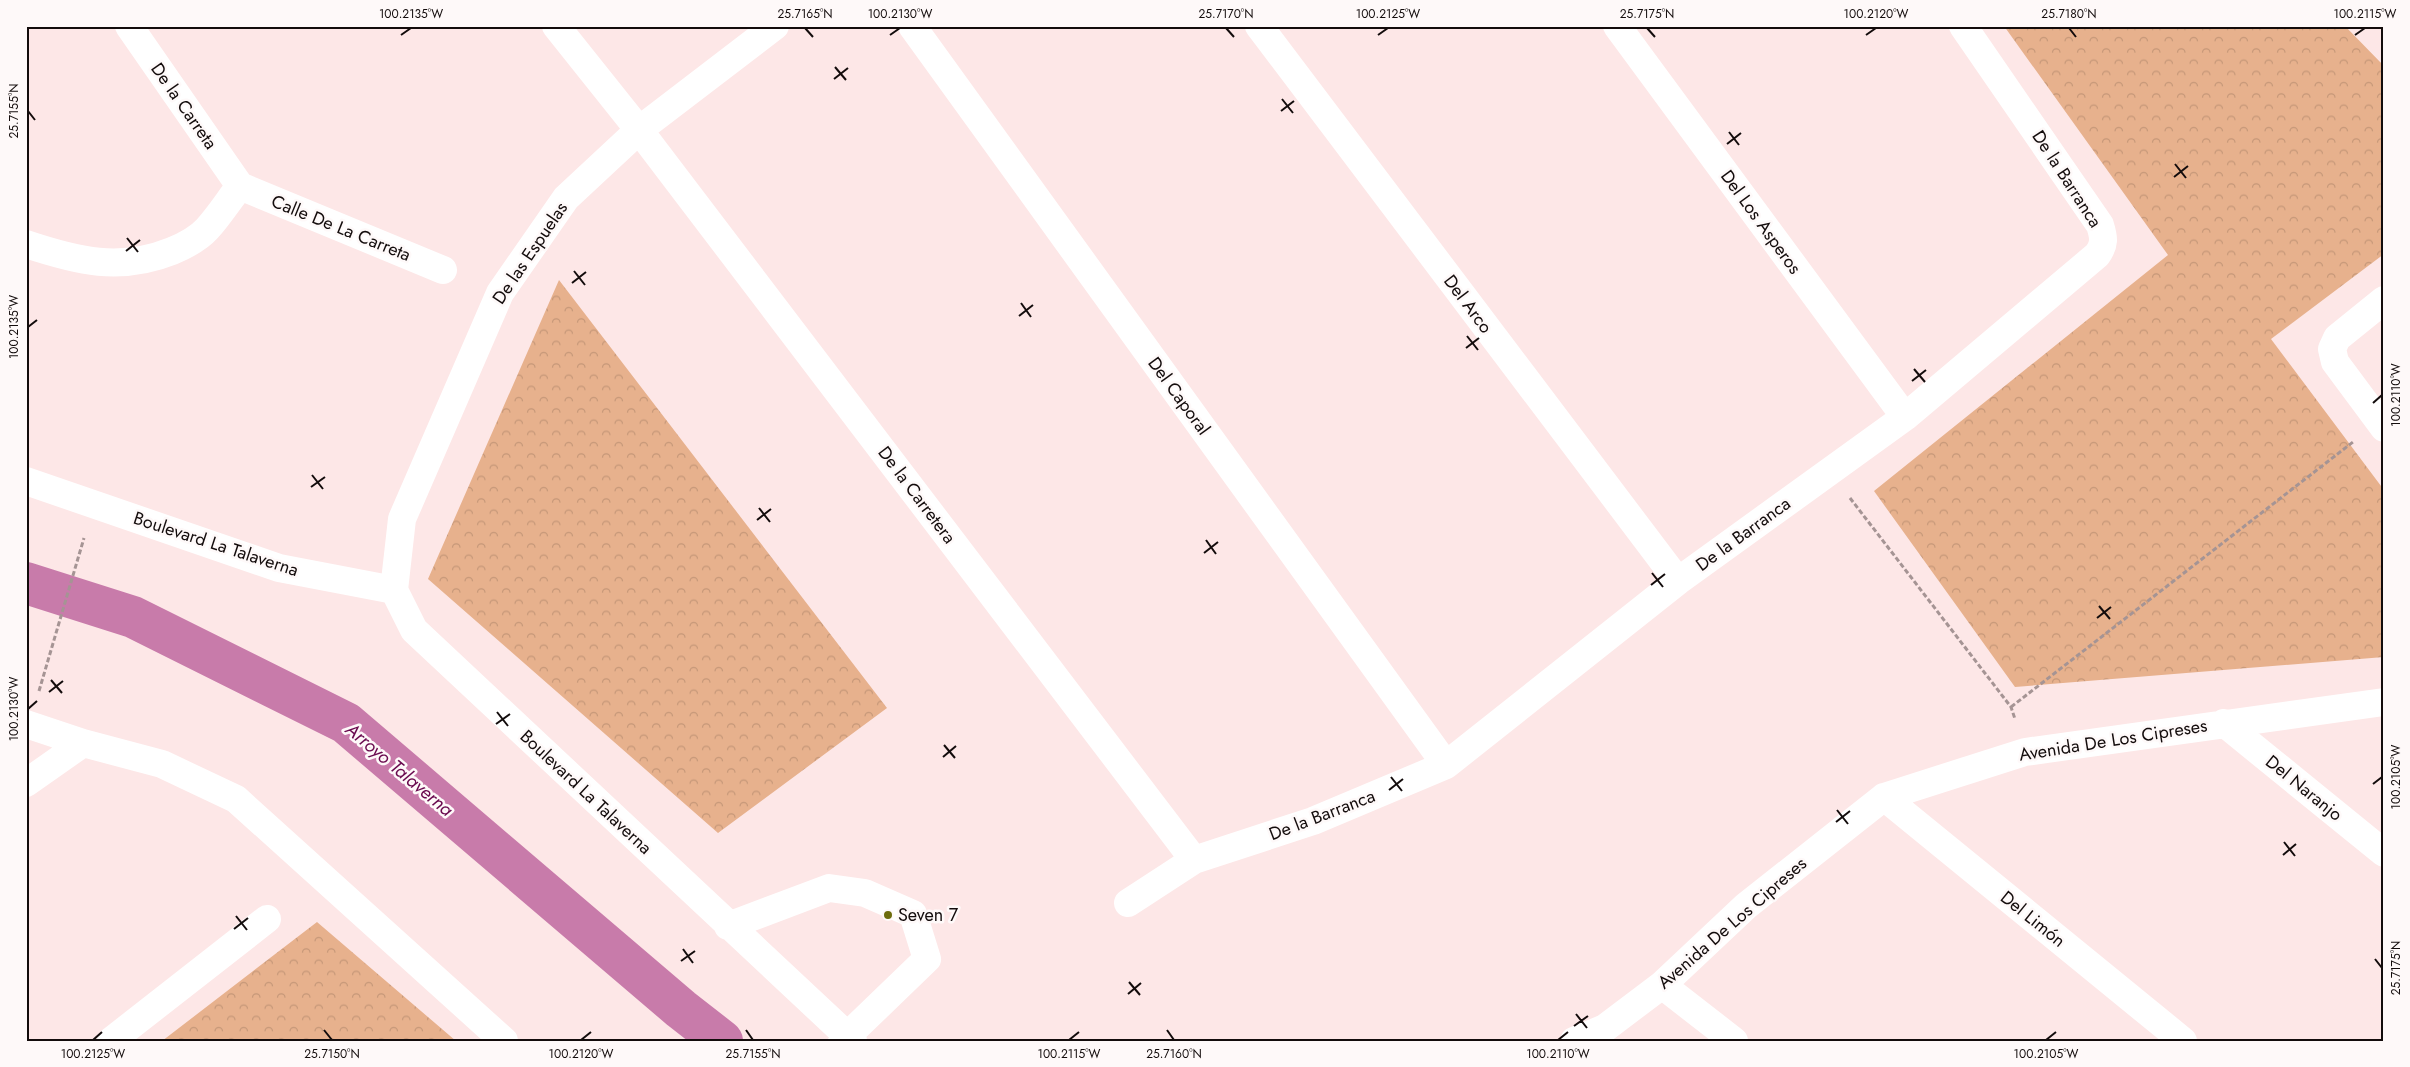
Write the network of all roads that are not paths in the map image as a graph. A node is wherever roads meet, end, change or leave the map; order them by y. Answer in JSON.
{"nodes":[{"id":1,"x":129,"y":26,"type":"edge"},
{"id":2,"x":556,"y":26,"type":"edge"},
{"id":3,"x":775,"y":26,"type":"edge"},
{"id":4,"x":912,"y":26,"type":"edge"},
{"id":5,"x":1259,"y":26,"type":"edge"},
{"id":6,"x":1618,"y":26,"type":"edge"},
{"id":7,"x":1963,"y":26,"type":"edge"},
{"id":8,"x":639,"y":130,"type":"junction"},
{"id":9,"x":240,"y":186,"type":"junction"},
{"id":10,"x":26,"y":244,"type":"edge"},
{"id":11,"x":443,"y":270,"type":"dead end"},
{"id":12,"x":2384,"y":300,"type":"edge"},
{"id":13,"x":1905,"y":417,"type":"junction"},
{"id":14,"x":2381,"y":425,"type":"edge"},
{"id":15,"x":26,"y":481,"type":"edge"},
{"id":16,"x":1678,"y":581,"type":"junction"},
{"id":17,"x":394,"y":590,"type":"junction"},
{"id":18,"x":2384,"y":702,"type":"edge"},
{"id":19,"x":2224,"y":723,"type":"junction"},
{"id":20,"x":28,"y":724,"type":"edge"},
{"id":21,"x":84,"y":743,"type":"junction"},
{"id":22,"x":1446,"y":765,"type":"junction"},
{"id":23,"x":26,"y":783,"type":"edge"},
{"id":24,"x":1884,"y":796,"type":"junction"},
{"id":25,"x":2384,"y":853,"type":"edge"},
{"id":26,"x":1194,"y":860,"type":"junction"},
{"id":27,"x":1128,"y":903,"type":"dead end"},
{"id":28,"x":267,"y":919,"type":"dead end"},
{"id":29,"x":728,"y":926,"type":"junction"},
{"id":30,"x":1662,"y":984,"type":"junction"},
{"id":31,"x":847,"y":1039,"type":"edge"},
{"id":32,"x":111,"y":1041,"type":"edge"},
{"id":33,"x":504,"y":1041,"type":"edge"},
{"id":34,"x":1574,"y":1041,"type":"edge"},
{"id":35,"x":1734,"y":1041,"type":"edge"},
{"id":36,"x":2183,"y":1041,"type":"edge"}],
"edges":[{"from":1,"to":9,"type":"street","name":"De la Carreta"},
{"from":2,"to":8,"type":"street"},
{"from":3,"to":8,"type":"street","name":"De las Espuelas"},
{"from":4,"to":22,"type":"street","name":"Del Caporal"},
{"from":5,"to":16,"type":"street","name":"Del Arco"},
{"from":6,"to":13,"type":"street","name":"Del Los Asperos"},
{"from":7,"to":13,"type":"street","name":"De la Barranca"},
{"from":8,"to":17,"type":"street","name":"De las Espuelas"},
{"from":8,"to":26,"type":"street","name":"De la Carretera"},
{"from":9,"to":10,"type":"street"},
{"from":9,"to":11,"type":"street","name":"Calle De La Carreta"},
{"from":12,"to":14,"type":"street"},
{"from":13,"to":16,"type":"street","name":"De la Barranca"},
{"from":15,"to":17,"type":"street","name":"Boulevard La Talaverna"},
{"from":16,"to":22,"type":"street","name":"De la Barranca"},
{"from":17,"to":29,"type":"street","name":"Boulevard La Talaverna"},
{"from":18,"to":19,"type":"street","name":"Avenida De Los Cipreses"},
{"from":19,"to":24,"type":"street","name":"Avenida De Los Cipreses"},
{"from":19,"to":25,"type":"street","name":"Del Naranjo"},
{"from":20,"to":21,"type":"street"},
{"from":21,"to":23,"type":"street"},
{"from":21,"to":33,"type":"street"},
{"from":22,"to":26,"type":"street","name":"De la Barranca"},
{"from":24,"to":30,"type":"street","name":"Avenida De Los Cipreses"},
{"from":24,"to":36,"type":"street","name":"Del Limón"},
{"from":26,"to":27,"type":"street","name":"De la Barranca"},
{"from":28,"to":32,"type":"street"},
{"from":29,"to":31,"type":"street","name":"Boulevard La Talaverna"},
{"from":29,"to":31,"type":"street"},
{"from":30,"to":34,"type":"street","name":"Avenida De Los Cipreses"},
{"from":30,"to":35,"type":"street"}]}
